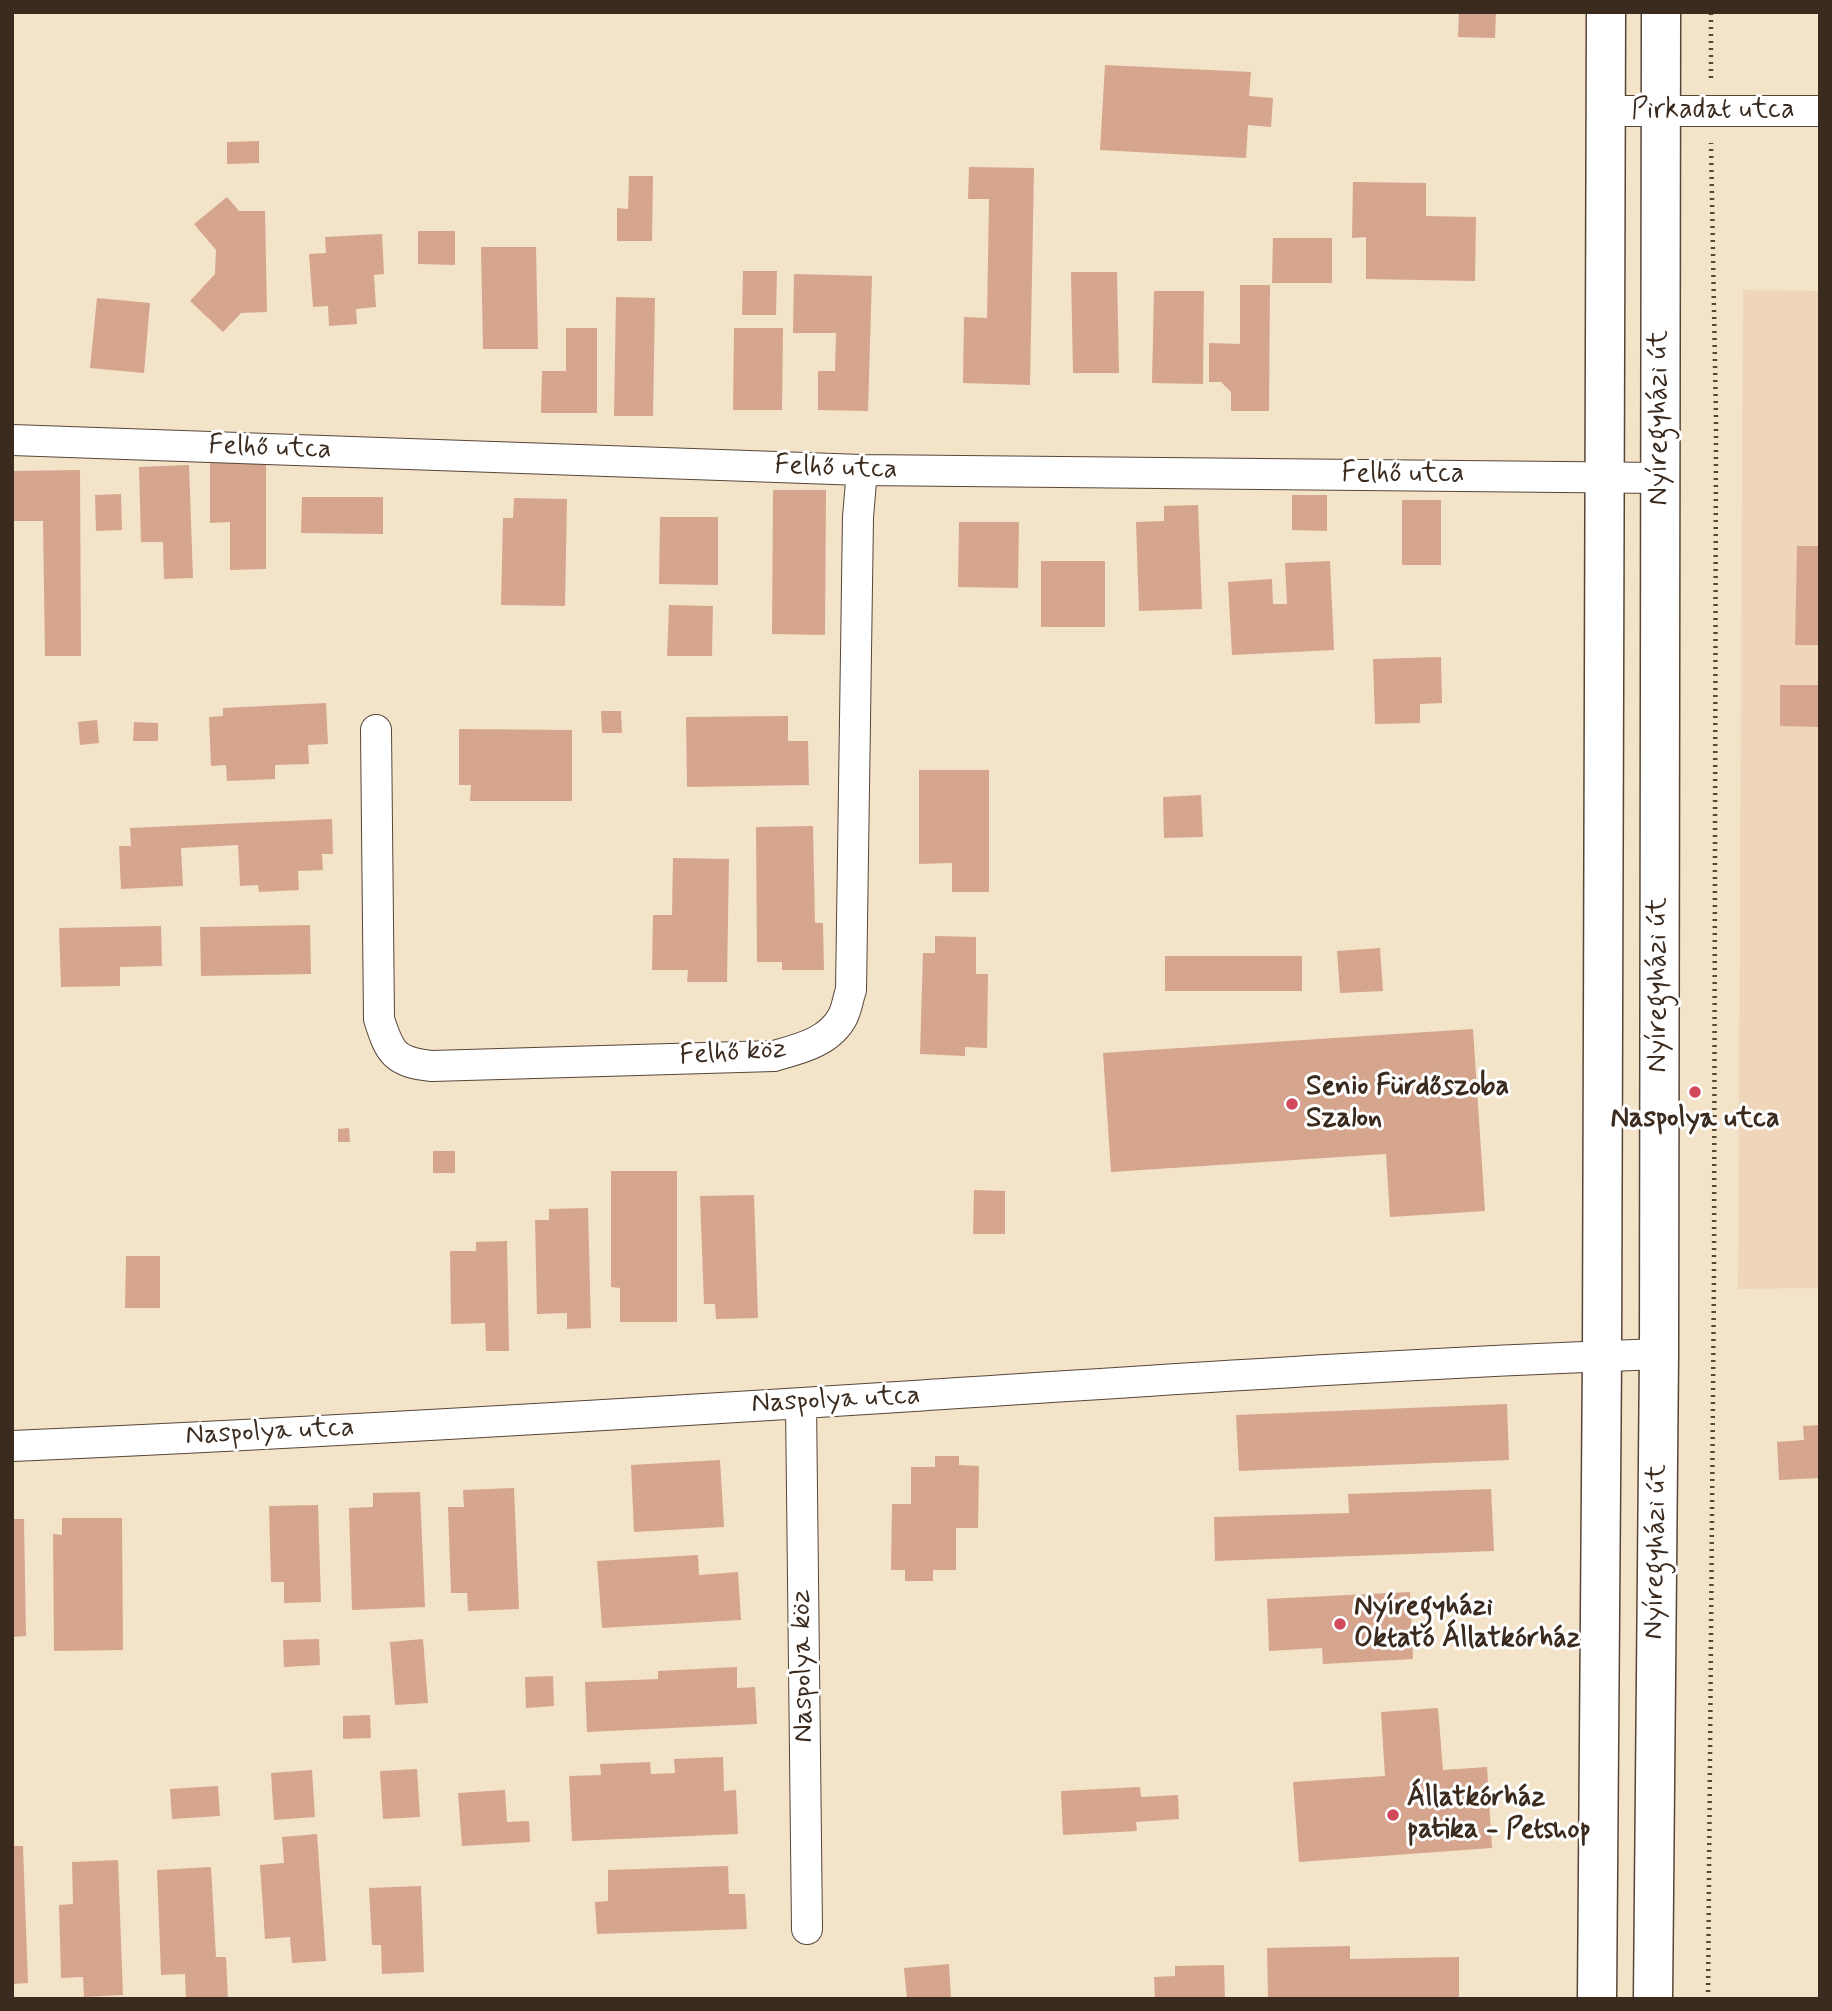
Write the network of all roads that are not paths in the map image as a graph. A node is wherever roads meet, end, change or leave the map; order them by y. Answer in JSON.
{"nodes":[{"id":1,"x":1606,"y":12,"type":"edge"},
{"id":2,"x":1661,"y":12,"type":"edge"},
{"id":3,"x":1661,"y":110,"type":"junction"},
{"id":4,"x":1606,"y":111,"type":"junction"},
{"id":5,"x":1820,"y":111,"type":"edge"},
{"id":6,"x":12,"y":440,"type":"edge"},
{"id":7,"x":862,"y":471,"type":"junction"},
{"id":8,"x":1604,"y":477,"type":"junction"},
{"id":9,"x":1661,"y":478,"type":"junction"},
{"id":10,"x":376,"y":730,"type":"dead end"},
{"id":11,"x":1659,"y":1354,"type":"junction"},
{"id":12,"x":1602,"y":1356,"type":"junction"},
{"id":13,"x":801,"y":1403,"type":"junction"},
{"id":14,"x":12,"y":1446,"type":"edge"},
{"id":15,"x":807,"y":1929,"type":"dead end"},
{"id":16,"x":1597,"y":1999,"type":"edge"},
{"id":17,"x":1653,"y":1999,"type":"edge"}],
"edges":[{"from":1,"to":4,"type":"main road","name":"Nyíregyházi út"},
{"from":2,"to":3,"type":"main road","name":"Nyíregyházi út"},
{"from":3,"to":4,"type":"street","name":"Pirkadat utca"},
{"from":3,"to":5,"type":"street","name":"Pirkadat utca"},
{"from":3,"to":9,"type":"main road","name":"Nyíregyházi út"},
{"from":4,"to":8,"type":"main road","name":"Nyíregyházi út"},
{"from":6,"to":7,"type":"street","name":"Felhő utca"},
{"from":7,"to":8,"type":"street","name":"Felhő utca"},
{"from":7,"to":10,"type":"street","name":"Felhő köz"},
{"from":8,"to":9,"type":"street","name":"Felhő utca"},
{"from":8,"to":12,"type":"main road","name":"Nyíregyházi út"},
{"from":9,"to":11,"type":"main road","name":"Nyíregyházi út"},
{"from":11,"to":12,"type":"street","name":"Naspolya utca"},
{"from":11,"to":17,"type":"main road","name":"Nyíregyházi út"},
{"from":12,"to":13,"type":"street","name":"Naspolya utca"},
{"from":12,"to":16,"type":"main road","name":"Nyíregyházi út"},
{"from":13,"to":14,"type":"street","name":"Naspolya utca"},
{"from":13,"to":15,"type":"street","name":"Naspolya köz"}]}
